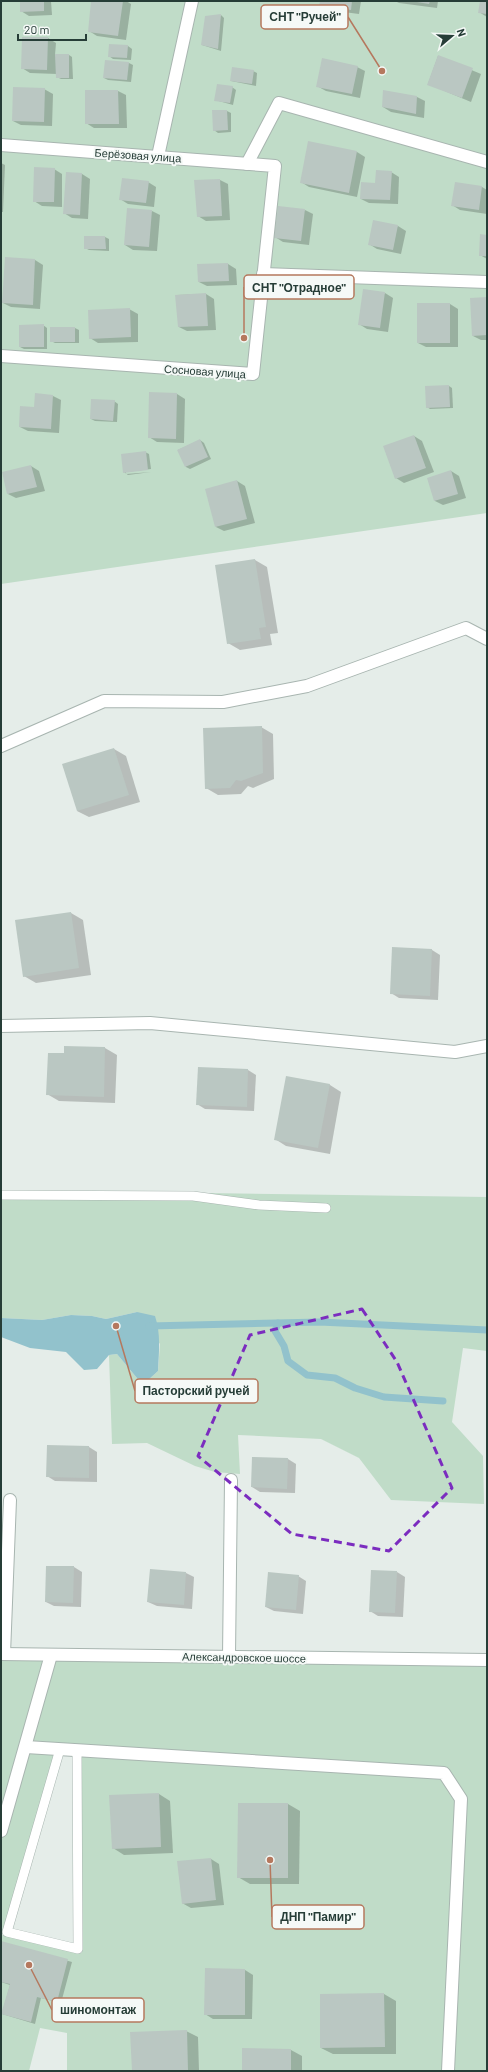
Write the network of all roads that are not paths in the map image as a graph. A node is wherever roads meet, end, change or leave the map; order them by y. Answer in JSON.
{"nodes":[{"id":1,"x":192,"y":1,"type":"edge"},
{"id":2,"x":1,"y":145,"type":"edge"},
{"id":3,"x":158,"y":156,"type":"junction"},
{"id":4,"x":487,"y":162,"type":"edge"},
{"id":5,"x":247,"y":164,"type":"junction"},
{"id":6,"x":263,"y":274,"type":"junction"},
{"id":7,"x":487,"y":282,"type":"edge"},
{"id":8,"x":1,"y":356,"type":"edge"},
{"id":9,"x":487,"y":639,"type":"edge"},
{"id":10,"x":1,"y":746,"type":"edge"},
{"id":11,"x":1,"y":1026,"type":"edge"},
{"id":12,"x":487,"y":1046,"type":"edge"},
{"id":13,"x":1,"y":1195,"type":"edge"},
{"id":14,"x":326,"y":1208,"type":"dead end"},
{"id":15,"x":231,"y":1480,"type":"dead end"},
{"id":16,"x":10,"y":1500,"type":"dead end"},
{"id":17,"x":2,"y":1654,"type":"edge"},
{"id":18,"x":51,"y":1655,"type":"junction"},
{"id":19,"x":229,"y":1656,"type":"junction"},
{"id":20,"x":487,"y":1660,"type":"edge"},
{"id":21,"x":26,"y":1747,"type":"junction"},
{"id":22,"x":60,"y":1749,"type":"junction"},
{"id":23,"x":77,"y":1750,"type":"junction"},
{"id":24,"x":1,"y":1831,"type":"edge"},
{"id":25,"x":448,"y":2071,"type":"edge"}],
"edges":[{"from":1,"to":3,"type":"street"},
{"from":2,"to":3,"type":"street","name":"Берёзовая улица"},
{"from":3,"to":5,"type":"street","name":"Берёзовая улица"},
{"from":4,"to":5,"type":"street"},
{"from":5,"to":6,"type":"street","name":"Берёзовая улица"},
{"from":6,"to":7,"type":"street"},
{"from":6,"to":8,"type":"street","name":"Сосновая улица"},
{"from":9,"to":10,"type":"street"},
{"from":11,"to":12,"type":"street"},
{"from":13,"to":14,"type":"lane"},
{"from":15,"to":19,"type":"street"},
{"from":16,"to":17,"type":"street"},
{"from":17,"to":18,"type":"street","name":"Александровское шоссе"},
{"from":18,"to":19,"type":"street","name":"Александровское шоссе"},
{"from":18,"to":21,"type":"street"},
{"from":19,"to":20,"type":"street","name":"Александровское шоссе"},
{"from":21,"to":22,"type":"street"},
{"from":21,"to":24,"type":"street"},
{"from":22,"to":23,"type":"street"},
{"from":22,"to":23,"type":"lane"},
{"from":23,"to":25,"type":"street"}]}
